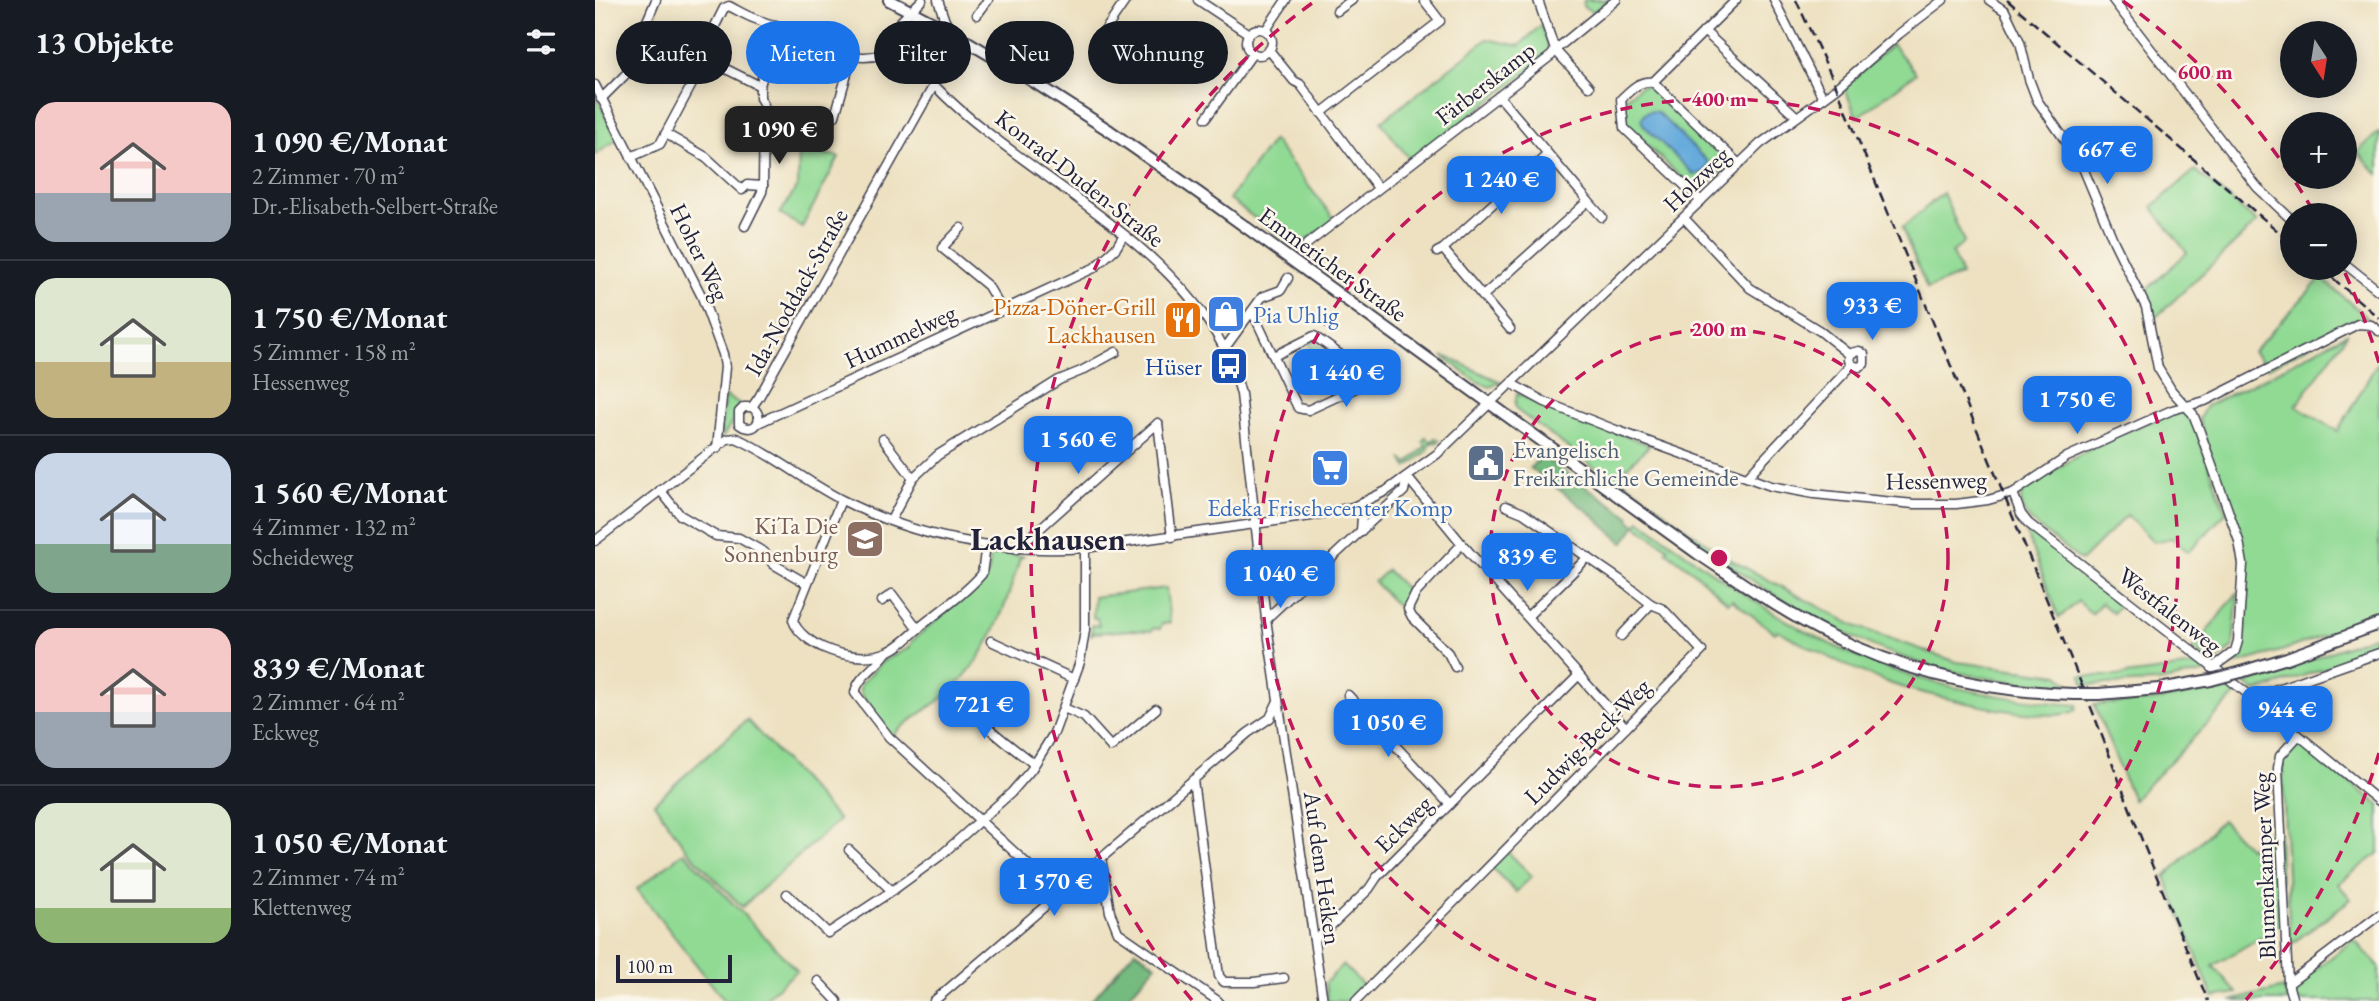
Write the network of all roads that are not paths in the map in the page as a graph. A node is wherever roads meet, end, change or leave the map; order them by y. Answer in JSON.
{"nodes":[{"id":1,"x":656,"y":0,"type":"edge"},
{"id":2,"x":889,"y":0,"type":"edge"},
{"id":3,"x":922,"y":0,"type":"edge"},
{"id":4,"x":938,"y":0,"type":"edge"},
{"id":5,"x":988,"y":0,"type":"edge"},
{"id":6,"x":1126,"y":0,"type":"edge"},
{"id":7,"x":1198,"y":0,"type":"edge"},
{"id":8,"x":1286,"y":0,"type":"edge"},
{"id":9,"x":1352,"y":0,"type":"edge"},
{"id":10,"x":1424,"y":0,"type":"edge"},
{"id":11,"x":1538,"y":0,"type":"edge"},
{"id":12,"x":1616,"y":0,"type":"edge"},
{"id":13,"x":1736,"y":0,"type":"edge"},
{"id":14,"x":1774,"y":0,"type":"edge"},
{"id":15,"x":1943,"y":0,"type":"edge"},
{"id":16,"x":1989,"y":0,"type":"edge"},
{"id":17,"x":2113,"y":0,"type":"edge"},
{"id":18,"x":910,"y":11,"type":"junction"},
{"id":19,"x":1337,"y":11,"type":"dead end"},
{"id":20,"x":977,"y":15,"type":"dead end"},
{"id":21,"x":647,"y":21,"type":"edge"},
{"id":22,"x":718,"y":21,"type":"edge"},
{"id":23,"x":763,"y":21,"type":"edge"},
{"id":24,"x":903,"y":21,"type":"edge"},
{"id":25,"x":929,"y":21,"type":"edge"},
{"id":26,"x":946,"y":21,"type":"edge"},
{"id":27,"x":1112,"y":21,"type":"edge"},
{"id":28,"x":1266,"y":30,"type":"junction"},
{"id":29,"x":1704,"y":31,"type":"junction"},
{"id":30,"x":1249,"y":34,"type":"junction"},
{"id":31,"x":971,"y":44,"type":"edge"},
{"id":32,"x":1269,"y":50,"type":"junction"},
{"id":33,"x":1555,"y":50,"type":"junction"},
{"id":34,"x":1253,"y":53,"type":"junction"},
{"id":35,"x":732,"y":72,"type":"edge"},
{"id":36,"x":1653,"y":82,"type":"junction"},
{"id":37,"x":616,"y":84,"type":"edge"},
{"id":38,"x":690,"y":84,"type":"edge"},
{"id":39,"x":844,"y":84,"type":"edge"},
{"id":40,"x":595,"y":85,"type":"edge"},
{"id":41,"x":934,"y":85,"type":"joint"},
{"id":42,"x":760,"y":86,"type":"joint"},
{"id":43,"x":1589,"y":87,"type":"dead end"},
{"id":44,"x":1499,"y":96,"type":"junction"},
{"id":45,"x":1823,"y":98,"type":"junction"},
{"id":46,"x":601,"y":99,"type":"junction"},
{"id":47,"x":1321,"y":113,"type":"junction"},
{"id":48,"x":835,"y":116,"type":"dead end"},
{"id":49,"x":1796,"y":116,"type":"junction"},
{"id":50,"x":1206,"y":118,"type":"dead end"},
{"id":51,"x":667,"y":134,"type":"junction"},
{"id":52,"x":1548,"y":154,"type":"junction"},
{"id":53,"x":631,"y":158,"type":"junction"},
{"id":54,"x":1739,"y":164,"type":"junction"},
{"id":55,"x":763,"y":186,"type":"junction"},
{"id":56,"x":739,"y":188,"type":"junction"},
{"id":57,"x":1378,"y":188,"type":"junction"},
{"id":58,"x":758,"y":200,"type":"junction"},
{"id":59,"x":1588,"y":201,"type":"junction"},
{"id":60,"x":1701,"y":201,"type":"junction"},
{"id":61,"x":2280,"y":209,"type":"edge"},
{"id":62,"x":1602,"y":216,"type":"dead end"},
{"id":63,"x":1684,"y":218,"type":"junction"},
{"id":64,"x":745,"y":226,"type":"dead end"},
{"id":65,"x":961,"y":228,"type":"dead end"},
{"id":66,"x":1123,"y":236,"type":"junction"},
{"id":67,"x":1307,"y":244,"type":"dead end"},
{"id":68,"x":2357,"y":274,"type":"edge"},
{"id":69,"x":1289,"y":278,"type":"dead end"},
{"id":70,"x":2379,"y":291,"type":"edge"},
{"id":71,"x":1484,"y":295,"type":"junction"},
{"id":72,"x":1002,"y":310,"type":"junction"},
{"id":73,"x":1252,"y":311,"type":"junction"},
{"id":74,"x":1510,"y":329,"type":"dead end"},
{"id":75,"x":2379,"y":331,"type":"edge"},
{"id":76,"x":1225,"y":348,"type":"junction"},
{"id":77,"x":1116,"y":352,"type":"dead end"},
{"id":78,"x":1850,"y":355,"type":"junction"},
{"id":79,"x":1274,"y":356,"type":"junction"},
{"id":80,"x":1852,"y":365,"type":"junction"},
{"id":81,"x":1512,"y":384,"type":"junction"},
{"id":82,"x":1490,"y":404,"type":"junction"},
{"id":83,"x":2187,"y":406,"type":"junction"},
{"id":84,"x":752,"y":407,"type":"junction"},
{"id":85,"x":758,"y":423,"type":"junction"},
{"id":86,"x":883,"y":439,"type":"dead end"},
{"id":87,"x":717,"y":448,"type":"junction"},
{"id":88,"x":1407,"y":477,"type":"junction"},
{"id":89,"x":1747,"y":477,"type":"junction"},
{"id":90,"x":913,"y":478,"type":"junction"},
{"id":91,"x":660,"y":490,"type":"junction"},
{"id":92,"x":2013,"y":493,"type":"junction"},
{"id":93,"x":841,"y":500,"type":"junction"},
{"id":94,"x":1363,"y":502,"type":"junction"},
{"id":95,"x":1506,"y":506,"type":"dead end"},
{"id":96,"x":891,"y":520,"type":"junction"},
{"id":97,"x":1254,"y":525,"type":"junction"},
{"id":98,"x":1361,"y":531,"type":"junction"},
{"id":99,"x":1172,"y":537,"type":"junction"},
{"id":100,"x":595,"y":541,"type":"edge"},
{"id":101,"x":1462,"y":544,"type":"junction"},
{"id":102,"x":986,"y":545,"type":"junction"},
{"id":103,"x":1085,"y":548,"type":"junction"},
{"id":104,"x":1017,"y":549,"type":"junction"},
{"id":105,"x":1588,"y":557,"type":"junction"},
{"id":106,"x":806,"y":583,"type":"junction"},
{"id":107,"x":882,"y":601,"type":"dead end"},
{"id":108,"x":1651,"y":604,"type":"junction"},
{"id":109,"x":1528,"y":616,"type":"junction"},
{"id":110,"x":1266,"y":619,"type":"junction"},
{"id":111,"x":2379,"y":624,"type":"edge"},
{"id":112,"x":918,"y":629,"type":"junction"},
{"id":113,"x":1621,"y":636,"type":"dead end"},
{"id":114,"x":991,"y":640,"type":"dead end"},
{"id":115,"x":886,"y":653,"type":"junction"},
{"id":116,"x":2379,"y":653,"type":"edge"},
{"id":117,"x":1455,"y":667,"type":"dead end"},
{"id":118,"x":2212,"y":674,"type":"junction"},
{"id":119,"x":1579,"y":675,"type":"junction"},
{"id":120,"x":1074,"y":679,"type":"junction"},
{"id":121,"x":1348,"y":695,"type":"dead end"},
{"id":122,"x":967,"y":698,"type":"dead end"},
{"id":123,"x":1278,"y":700,"type":"junction"},
{"id":124,"x":2257,"y":701,"type":"junction"},
{"id":125,"x":1064,"y":708,"type":"junction"},
{"id":126,"x":1156,"y":709,"type":"dead end"},
{"id":127,"x":1626,"y":728,"type":"junction"},
{"id":128,"x":2298,"y":736,"type":"junction"},
{"id":129,"x":1034,"y":764,"type":"junction"},
{"id":130,"x":1193,"y":780,"type":"junction"},
{"id":131,"x":2379,"y":802,"type":"edge"},
{"id":132,"x":1450,"y":804,"type":"junction"},
{"id":133,"x":981,"y":821,"type":"junction"},
{"id":134,"x":849,"y":850,"type":"dead end"},
{"id":135,"x":1101,"y":858,"type":"junction"},
{"id":136,"x":892,"y":891,"type":"junction"},
{"id":137,"x":787,"y":894,"type":"dead end"},
{"id":138,"x":1059,"y":894,"type":"junction"},
{"id":139,"x":2379,"y":915,"type":"edge"},
{"id":140,"x":1314,"y":939,"type":"junction"},
{"id":141,"x":1284,"y":978,"type":"dead end"},
{"id":142,"x":818,"y":981,"type":"dead end"},
{"id":143,"x":2288,"y":984,"type":"junction"},
{"id":144,"x":837,"y":1001,"type":"edge"},
{"id":145,"x":934,"y":1001,"type":"edge"},
{"id":146,"x":1217,"y":1001,"type":"edge"},
{"id":147,"x":1323,"y":1001,"type":"edge"},
{"id":148,"x":1356,"y":1001,"type":"edge"},
{"id":149,"x":2293,"y":1001,"type":"edge"}],
"edges":[{"from":1,"to":21,"type":"street"},
{"from":2,"to":18,"type":"main road","name":"Emmericher Straße"},
{"from":3,"to":18,"type":"street"},
{"from":4,"to":26,"type":"street"},
{"from":5,"to":20,"type":"street"},
{"from":6,"to":27,"type":"street"},
{"from":7,"to":30,"type":"street"},
{"from":8,"to":28,"type":"street"},
{"from":9,"to":19,"type":"street"},
{"from":10,"to":47,"type":"street"},
{"from":11,"to":33,"type":"street"},
{"from":12,"to":33,"type":"street","name":"Färberskamp"},
{"from":13,"to":29,"type":"street"},
{"from":14,"to":45,"type":"street"},
{"from":15,"to":45,"type":"street","name":"Holzweg"},
{"from":16,"to":83,"type":"street"},
{"from":17,"to":61,"type":"street"},
{"from":18,"to":24,"type":"street"},
{"from":18,"to":25,"type":"main road","name":"Emmericher Straße"},
{"from":22,"to":23,"type":"street"},
{"from":28,"to":30,"type":"street"},
{"from":28,"to":32,"type":"street"},
{"from":29,"to":36,"type":"street"},
{"from":29,"to":49,"type":"street"},
{"from":30,"to":34,"type":"street"},
{"from":31,"to":82,"type":"main road","name":"Emmericher Straße"},
{"from":32,"to":34,"type":"street"},
{"from":32,"to":47,"type":"street"},
{"from":33,"to":43,"type":"street"},
{"from":33,"to":44,"type":"street","name":"Färberskamp"},
{"from":34,"to":50,"type":"street"},
{"from":35,"to":42,"type":"street"},
{"from":36,"to":54,"type":"street"},
{"from":36,"to":60,"type":"street"},
{"from":37,"to":46,"type":"street"},
{"from":38,"to":51,"type":"street"},
{"from":39,"to":48,"type":"street"},
{"from":40,"to":46,"type":"street","name":"Hoher Weg"},
{"from":41,"to":66,"type":"street","name":"Konrad-Duden-Straße"},
{"from":41,"to":84,"type":"street","name":"Ida-Noddack-Straße"},
{"from":42,"to":55,"type":"street"},
{"from":44,"to":52,"type":"street"},
{"from":44,"to":57,"type":"street","name":"Färberskamp"},
{"from":45,"to":49,"type":"street","name":"Holzweg"},
{"from":46,"to":53,"type":"street","name":"Hoher Weg"},
{"from":47,"to":57,"type":"street"},
{"from":49,"to":54,"type":"street","name":"Holzweg"},
{"from":51,"to":53,"type":"street"},
{"from":51,"to":56,"type":"street"},
{"from":52,"to":59,"type":"street"},
{"from":52,"to":71,"type":"street"},
{"from":53,"to":87,"type":"street","name":"Hoher Weg"},
{"from":54,"to":60,"type":"street","name":"Holzweg"},
{"from":55,"to":56,"type":"street"},
{"from":55,"to":58,"type":"street"},
{"from":56,"to":58,"type":"street"},
{"from":57,"to":67,"type":"street","name":"Färberskamp"},
{"from":58,"to":64,"type":"street"},
{"from":59,"to":62,"type":"street"},
{"from":59,"to":71,"type":"street"},
{"from":60,"to":63,"type":"street","name":"Holzweg"},
{"from":63,"to":78,"type":"street"},
{"from":63,"to":81,"type":"street","name":"Holzweg"},
{"from":65,"to":72,"type":"street"},
{"from":66,"to":72,"type":"street","name":"Hummelweg"},
{"from":66,"to":76,"type":"street","name":"Konrad-Duden-Straße"},
{"from":68,"to":70,"type":"street"},
{"from":69,"to":73,"type":"street"},
{"from":71,"to":74,"type":"street"},
{"from":72,"to":85,"type":"street","name":"Hummelweg"},
{"from":73,"to":76,"type":"street"},
{"from":73,"to":79,"type":"street"},
{"from":75,"to":83,"type":"street","name":"Hessenweg"},
{"from":76,"to":97,"type":"street","name":"Konrad-Duden-Straße"},
{"from":77,"to":90,"type":"street"},
{"from":78,"to":80,"type":"street"},
{"from":78,"to":80,"type":"street"},
{"from":79,"to":79,"type":"street"},
{"from":80,"to":89,"type":"street"},
{"from":81,"to":82,"type":"street","name":"Holzweg"},
{"from":81,"to":89,"type":"street","name":"Hessenweg"},
{"from":82,"to":88,"type":"street","name":"Holzweg"},
{"from":82,"to":118,"type":"main road","name":"Emmericher Straße","bridge":true},
{"from":83,"to":92,"type":"street","name":"Hessenweg"},
{"from":83,"to":118,"type":"street"},
{"from":84,"to":85,"type":"street","name":"Ida-Noddack-Straße"},
{"from":84,"to":85,"type":"street","name":"Ida-Noddack-Straße"},
{"from":86,"to":90,"type":"street"},
{"from":87,"to":91,"type":"street"},
{"from":87,"to":93,"type":"street"},
{"from":88,"to":94,"type":"street"},
{"from":88,"to":98,"type":"street"},
{"from":88,"to":101,"type":"street"},
{"from":89,"to":92,"type":"street","name":"Hessenweg"},
{"from":90,"to":96,"type":"street"},
{"from":91,"to":100,"type":"street"},
{"from":91,"to":106,"type":"street"},
{"from":92,"to":118,"type":"street","name":"Westfalenweg"},
{"from":93,"to":96,"type":"street"},
{"from":93,"to":106,"type":"street"},
{"from":94,"to":97,"type":"street"},
{"from":94,"to":98,"type":"street"},
{"from":95,"to":105,"type":"street"},
{"from":96,"to":102,"type":"street"},
{"from":97,"to":99,"type":"street"},
{"from":97,"to":110,"type":"street","name":"Konrad-Duden-Straße"},
{"from":98,"to":110,"type":"street"},
{"from":99,"to":103,"type":"street"},
{"from":99,"to":104,"type":"street"},
{"from":101,"to":109,"type":"street"},
{"from":101,"to":117,"type":"street"},
{"from":102,"to":104,"type":"street"},
{"from":102,"to":112,"type":"street"},
{"from":103,"to":104,"type":"street"},
{"from":103,"to":120,"type":"street"},
{"from":105,"to":108,"type":"street"},
{"from":105,"to":109,"type":"street"},
{"from":106,"to":115,"type":"street"},
{"from":107,"to":112,"type":"street"},
{"from":108,"to":113,"type":"street"},
{"from":108,"to":127,"type":"street","name":"Ludwig-Beck-Weg"},
{"from":109,"to":119,"type":"street"},
{"from":110,"to":123,"type":"street","name":"Konrad-Duden-Straße"},
{"from":111,"to":118,"type":"main road","name":"Emmericher Straße","bridge":true},
{"from":112,"to":115,"type":"street"},
{"from":114,"to":120,"type":"street"},
{"from":115,"to":133,"type":"street"},
{"from":116,"to":124,"type":"street"},
{"from":118,"to":124,"type":"street","name":"Westfalenweg"},
{"from":119,"to":127,"type":"street"},
{"from":119,"to":132,"type":"street","name":"Eckweg"},
{"from":120,"to":125,"type":"street"},
{"from":121,"to":132,"type":"street"},
{"from":122,"to":129,"type":"street"},
{"from":123,"to":130,"type":"street"},
{"from":123,"to":140,"type":"street","name":"Auf dem Heiken"},
{"from":124,"to":128,"type":"street","name":"Westfalenweg"},
{"from":125,"to":126,"type":"street"},
{"from":125,"to":129,"type":"street"},
{"from":127,"to":148,"type":"street","name":"Ludwig-Beck-Weg"},
{"from":128,"to":131,"type":"street","name":"Westfalenweg"},
{"from":128,"to":143,"type":"street","name":"Blumenkamper Weg"},
{"from":129,"to":133,"type":"street"},
{"from":130,"to":135,"type":"street"},
{"from":130,"to":141,"type":"street"},
{"from":132,"to":140,"type":"street","name":"Eckweg"},
{"from":133,"to":136,"type":"street"},
{"from":133,"to":138,"type":"street"},
{"from":134,"to":136,"type":"street"},
{"from":135,"to":138,"type":"street"},
{"from":135,"to":146,"type":"street"},
{"from":136,"to":137,"type":"street"},
{"from":138,"to":145,"type":"street"},
{"from":139,"to":143,"type":"street"},
{"from":140,"to":147,"type":"street","name":"Auf dem Heiken"},
{"from":142,"to":144,"type":"street"},
{"from":143,"to":149,"type":"street","name":"Blumenkamper Weg"}]}
